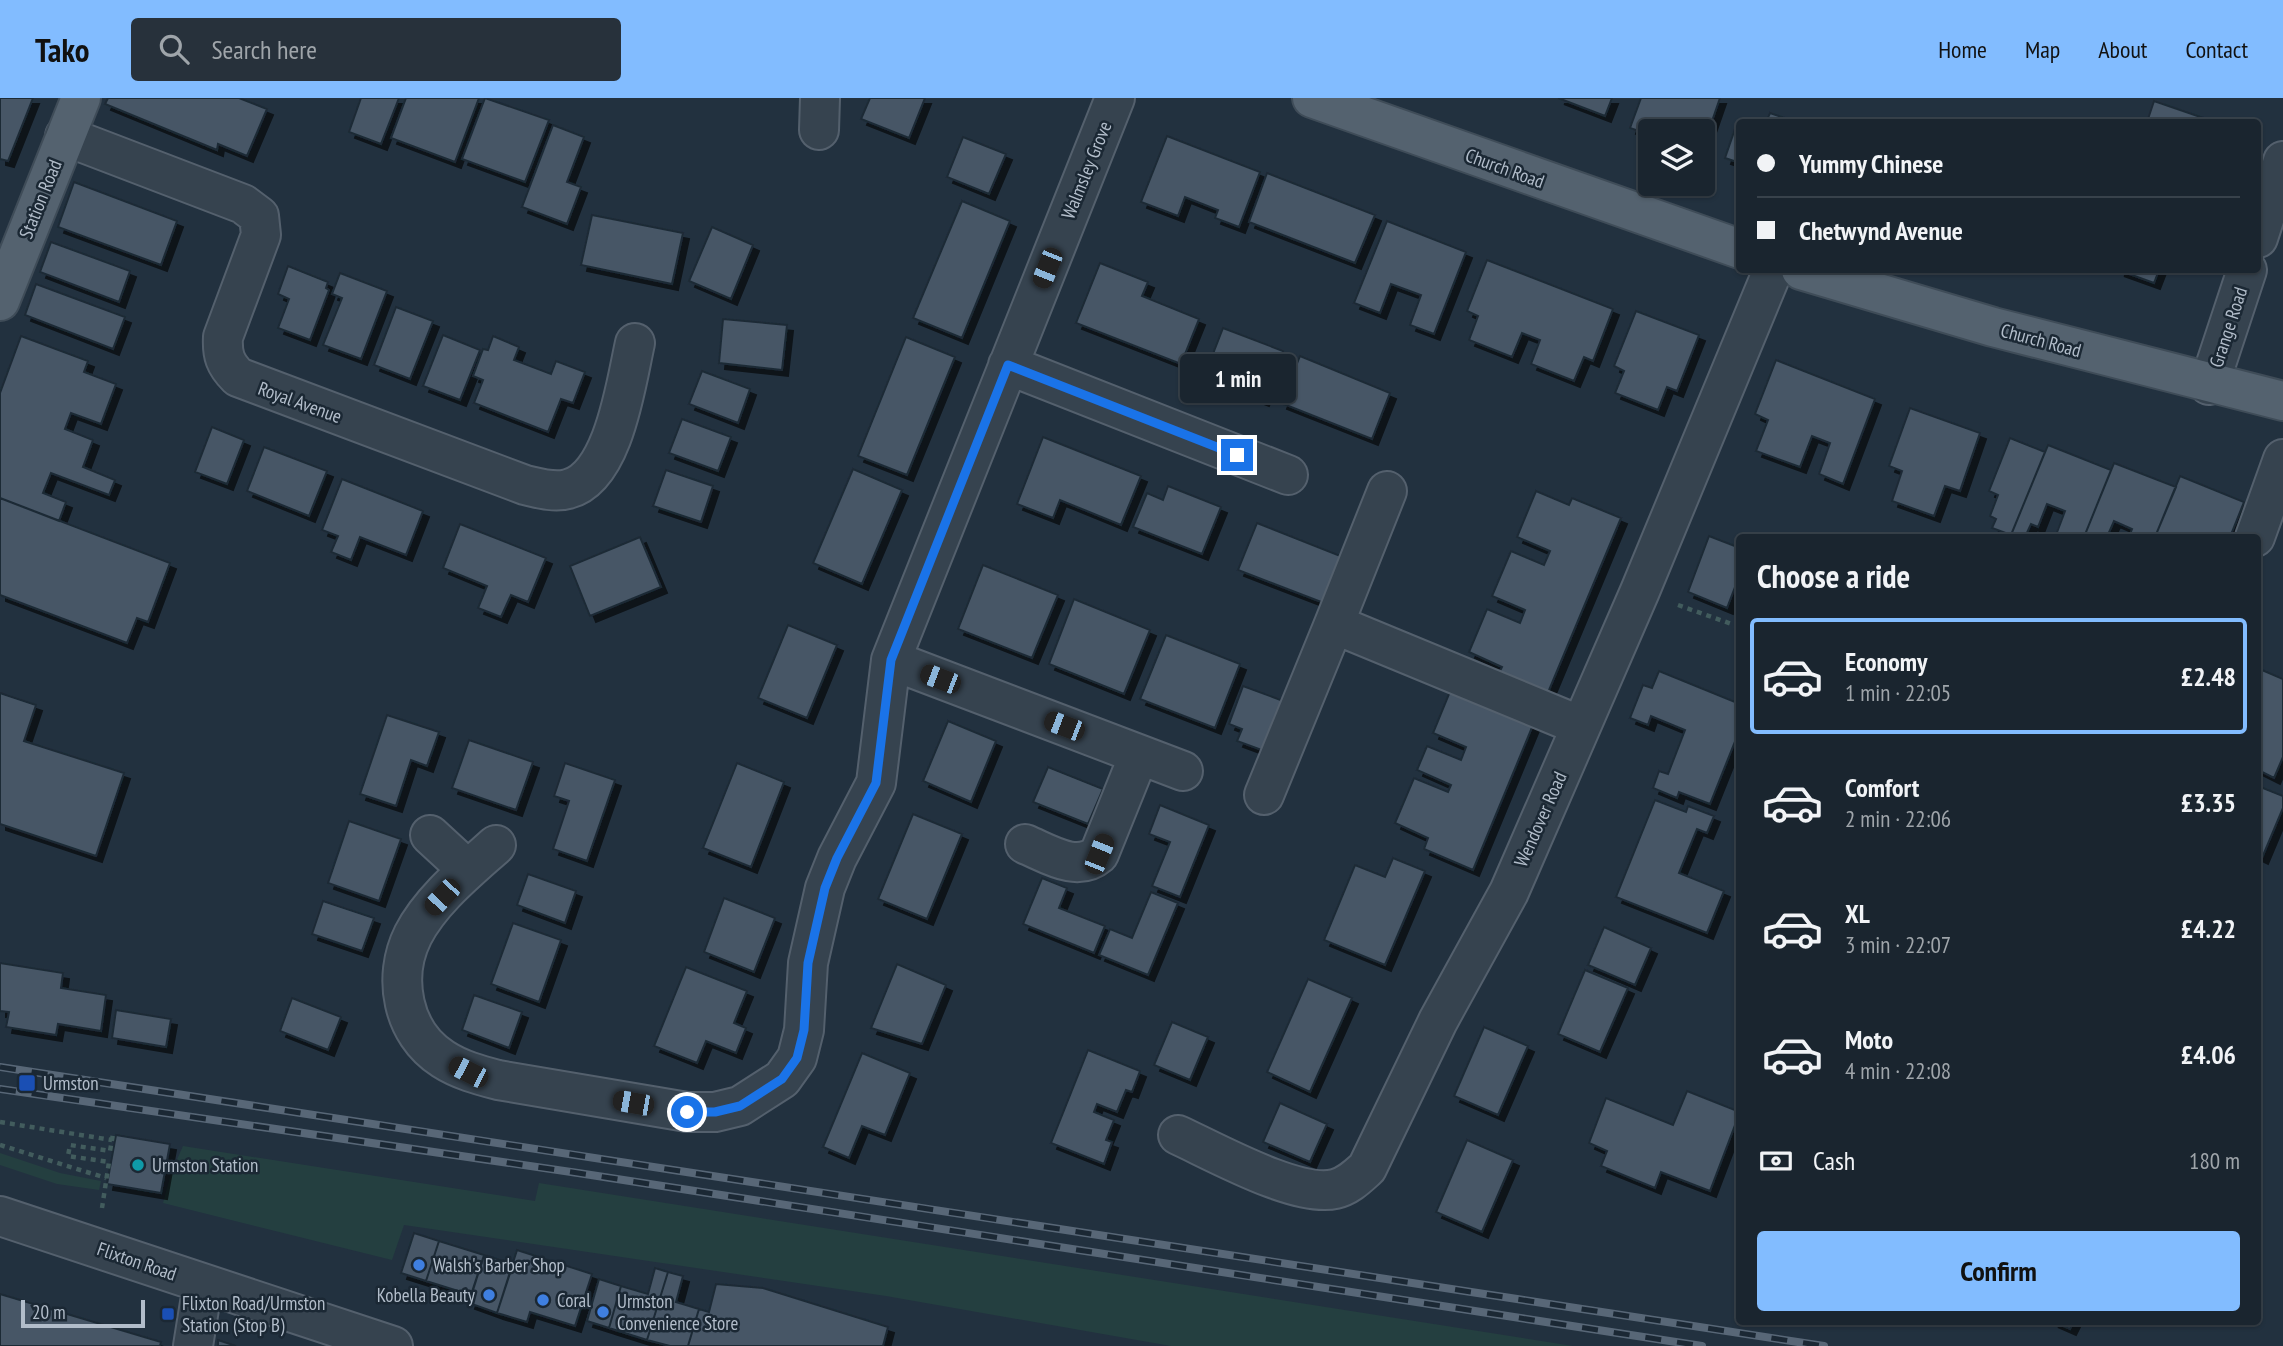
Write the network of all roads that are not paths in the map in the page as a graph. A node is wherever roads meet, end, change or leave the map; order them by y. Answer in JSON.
{"nodes":[{"id":1,"x":81,"y":98,"type":"edge"},
{"id":2,"x":1115,"y":98,"type":"edge"},
{"id":3,"x":1312,"y":98,"type":"edge"},
{"id":4,"x":65,"y":135,"type":"junction"},
{"id":5,"x":2283,"y":161,"type":"edge"},
{"id":6,"x":2261,"y":229,"type":"edge"},
{"id":7,"x":1736,"y":248,"type":"edge"},
{"id":8,"x":4,"y":270,"type":"edge"},
{"id":9,"x":1772,"y":273,"type":"edge"},
{"id":10,"x":1811,"y":273,"type":"edge"},
{"id":11,"x":2246,"y":273,"type":"edge"},
{"id":12,"x":635,"y":343,"type":"dead end"},
{"id":13,"x":1008,"y":365,"type":"junction"},
{"id":14,"x":2209,"y":385,"type":"junction"},
{"id":15,"x":2283,"y":401,"type":"edge"},
{"id":16,"x":2283,"y":459,"type":"edge"},
{"id":17,"x":1289,"y":475,"type":"dead end"},
{"id":18,"x":1387,"y":491,"type":"dead end"},
{"id":19,"x":2256,"y":534,"type":"edge"},
{"id":20,"x":1334,"y":624,"type":"junction"},
{"id":21,"x":891,"y":660,"type":"junction"},
{"id":22,"x":1581,"y":726,"type":"junction"},
{"id":23,"x":1139,"y":755,"type":"junction"},
{"id":24,"x":1183,"y":771,"type":"dead end"},
{"id":25,"x":1264,"y":795,"type":"dead end"},
{"id":26,"x":430,"y":835,"type":"dead end"},
{"id":27,"x":1025,"y":844,"type":"dead end"},
{"id":28,"x":496,"y":845,"type":"dead end"},
{"id":29,"x":468,"y":870,"type":"junction"},
{"id":30,"x":1178,"y":1135,"type":"dead end"},
{"id":31,"x":0,"y":1216,"type":"edge"},
{"id":32,"x":204,"y":1283,"type":"junction"},
{"id":33,"x":194,"y":1346,"type":"edge"},
{"id":34,"x":393,"y":1346,"type":"edge"}],
"edges":[{"from":1,"to":4,"type":"main road","name":"Station Road"},
{"from":2,"to":13,"type":"street","name":"Walmsley Grove"},
{"from":3,"to":7,"type":"main road","name":"Church Road"},
{"from":4,"to":8,"type":"main road","name":"Station Road"},
{"from":4,"to":12,"type":"street","name":"Royal Avenue"},
{"from":5,"to":6,"type":"street"},
{"from":9,"to":22,"type":"street","name":"Wendover Road"},
{"from":10,"to":14,"type":"main road","name":"Church Road"},
{"from":11,"to":14,"type":"street","name":"Grange Road"},
{"from":13,"to":17,"type":"street"},
{"from":13,"to":21,"type":"street","name":"Walmsley Grove"},
{"from":14,"to":15,"type":"main road","name":"Church Road"},
{"from":16,"to":19,"type":"street"},
{"from":18,"to":20,"type":"street"},
{"from":20,"to":22,"type":"street"},
{"from":20,"to":25,"type":"street"},
{"from":21,"to":23,"type":"street"},
{"from":21,"to":29,"type":"street","name":"Walmsley Grove"},
{"from":22,"to":30,"type":"street","name":"Wendover Road"},
{"from":23,"to":24,"type":"street"},
{"from":23,"to":27,"type":"street"},
{"from":26,"to":29,"type":"street"},
{"from":28,"to":29,"type":"street","name":"Walmsley Grove"},
{"from":31,"to":32,"type":"street","name":"Flixton Road"},
{"from":32,"to":33,"type":"street"},
{"from":32,"to":34,"type":"street","name":"Flixton Road"}]}
